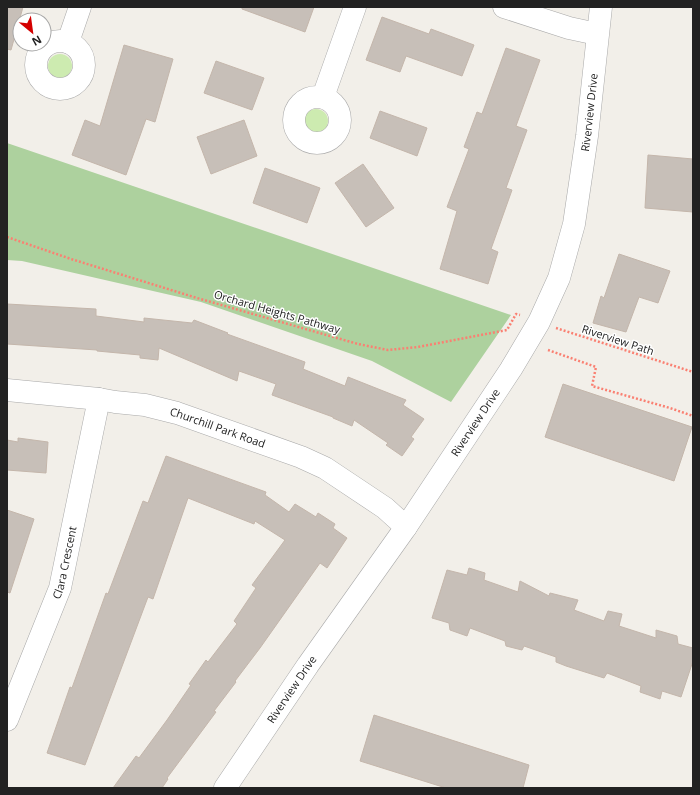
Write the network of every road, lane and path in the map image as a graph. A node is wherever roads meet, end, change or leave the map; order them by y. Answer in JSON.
{"nodes":[{"id":1,"x":80,"y":7,"type":"edge"},
{"id":2,"x":355,"y":7,"type":"edge"},
{"id":3,"x":504,"y":7,"type":"edge"},
{"id":4,"x":601,"y":7,"type":"edge"},
{"id":5,"x":597,"y":34,"type":"junction"},
{"id":6,"x":68,"y":42,"type":"dead end"},
{"id":7,"x":323,"y":97,"type":"dead end"},
{"id":8,"x":7,"y":237,"type":"edge"},
{"id":9,"x":539,"y":322,"type":"junction"},
{"id":10,"x":548,"y":350,"type":"dead end"},
{"id":11,"x":693,"y":372,"type":"edge"},
{"id":12,"x":7,"y":390,"type":"edge"},
{"id":13,"x":99,"y":399,"type":"junction"},
{"id":14,"x":693,"y":416,"type":"edge"},
{"id":15,"x":406,"y":526,"type":"junction"},
{"id":16,"x":7,"y":720,"type":"edge"},
{"id":17,"x":225,"y":788,"type":"edge"}],
"edges":[{"from":1,"to":6,"type":"street"},
{"from":2,"to":7,"type":"street"},
{"from":3,"to":5,"type":"street"},
{"from":4,"to":5,"type":"street","name":"Riverview Drive"},
{"from":5,"to":9,"type":"street","name":"Riverview Drive"},
{"from":8,"to":9,"type":"path","name":"Orchard Heights Pathway"},
{"from":9,"to":11,"type":"path","name":"Riverview Path"},
{"from":9,"to":15,"type":"street","name":"Riverview Drive"},
{"from":10,"to":14,"type":"path"},
{"from":12,"to":13,"type":"street","name":"Churchill Park Road"},
{"from":13,"to":15,"type":"street","name":"Churchill Park Road"},
{"from":13,"to":16,"type":"street","name":"Clara Crescent"},
{"from":15,"to":17,"type":"street","name":"Riverview Drive"}]}
